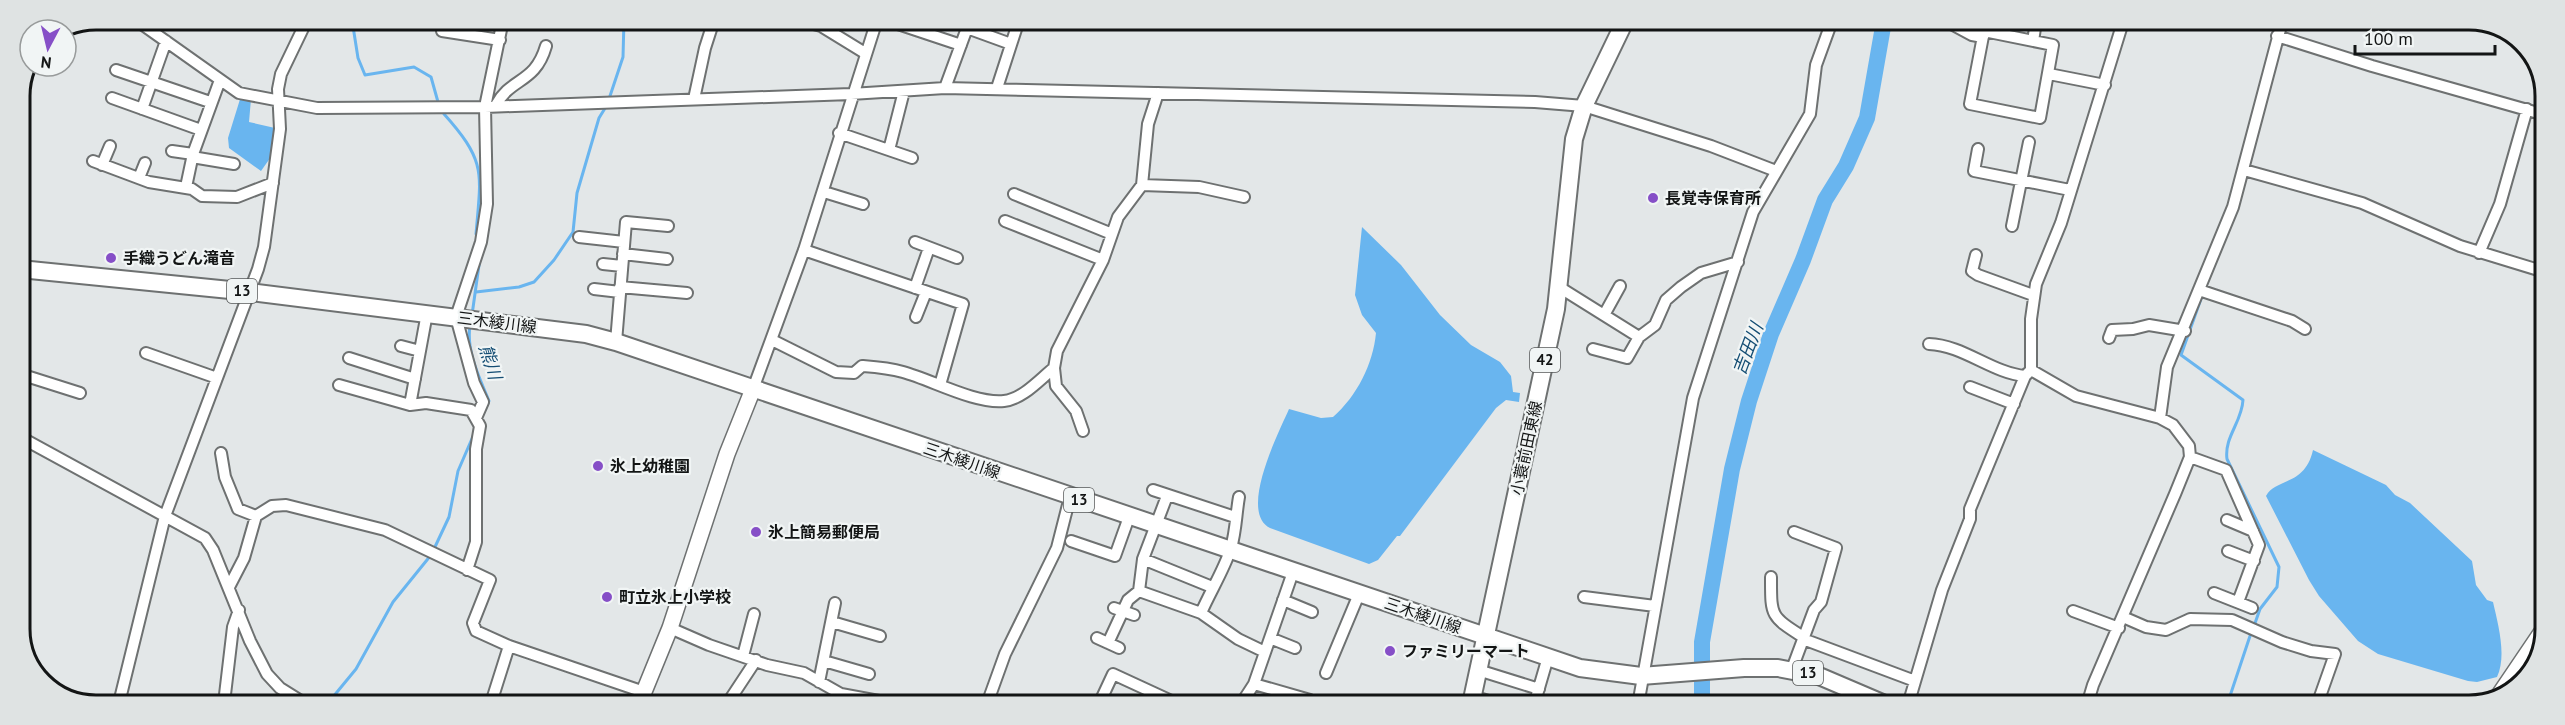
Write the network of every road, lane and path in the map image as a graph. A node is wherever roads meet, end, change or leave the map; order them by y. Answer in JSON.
{"nodes":[{"id":1,"x":150,"y":30,"type":"edge"},
{"id":2,"x":302,"y":30,"type":"edge"},
{"id":3,"x":502,"y":30,"type":"edge"},
{"id":4,"x":711,"y":30,"type":"edge"},
{"id":5,"x":828,"y":30,"type":"edge"},
{"id":6,"x":873,"y":30,"type":"edge"},
{"id":7,"x":916,"y":30,"type":"edge"},
{"id":8,"x":966,"y":30,"type":"edge"},
{"id":9,"x":981,"y":30,"type":"edge"},
{"id":10,"x":1016,"y":30,"type":"edge"},
{"id":11,"x":1621,"y":30,"type":"edge"},
{"id":12,"x":1829,"y":30,"type":"edge"},
{"id":13,"x":1963,"y":30,"type":"edge"},
{"id":14,"x":2034,"y":30,"type":"edge"},
{"id":15,"x":2121,"y":30,"type":"edge"},
{"id":16,"x":2279,"y":30,"type":"edge"},
{"id":17,"x":442,"y":31,"type":"dead end"},
{"id":18,"x":2277,"y":36,"type":"junction"},
{"id":19,"x":1983,"y":37,"type":"junction"},
{"id":20,"x":500,"y":40,"type":"junction"},
{"id":21,"x":166,"y":41,"type":"junction"},
{"id":22,"x":2032,"y":41,"type":"junction"},
{"id":23,"x":1011,"y":44,"type":"junction"},
{"id":24,"x":546,"y":45,"type":"dead end"},
{"id":25,"x":961,"y":45,"type":"junction"},
{"id":26,"x":865,"y":53,"type":"junction"},
{"id":27,"x":116,"y":70,"type":"dead end"},
{"id":28,"x":2049,"y":74,"type":"junction"},
{"id":29,"x":220,"y":80,"type":"junction"},
{"id":30,"x":151,"y":82,"type":"junction"},
{"id":31,"x":2105,"y":85,"type":"junction"},
{"id":32,"x":945,"y":88,"type":"junction"},
{"id":33,"x":996,"y":88,"type":"junction"},
{"id":34,"x":904,"y":91,"type":"junction"},
{"id":35,"x":1158,"y":93,"type":"junction"},
{"id":36,"x":851,"y":94,"type":"junction"},
{"id":37,"x":112,"y":98,"type":"dead end"},
{"id":38,"x":694,"y":99,"type":"junction"},
{"id":39,"x":280,"y":101,"type":"junction"},
{"id":40,"x":210,"y":102,"type":"junction"},
{"id":41,"x":491,"y":106,"type":"junction"},
{"id":42,"x":1584,"y":106,"type":"junction"},
{"id":43,"x":142,"y":109,"type":"junction"},
{"id":44,"x":2527,"y":109,"type":"junction"},
{"id":45,"x":2535,"y":112,"type":"edge"},
{"id":46,"x":201,"y":130,"type":"junction"},
{"id":47,"x":839,"y":133,"type":"junction"},
{"id":48,"x":2029,"y":142,"type":"dead end"},
{"id":49,"x":110,"y":146,"type":"dead end"},
{"id":50,"x":1978,"y":149,"type":"dead end"},
{"id":51,"x":889,"y":150,"type":"junction"},
{"id":52,"x":172,"y":151,"type":"dead end"},
{"id":53,"x":193,"y":155,"type":"junction"},
{"id":54,"x":912,"y":158,"type":"dead end"},
{"id":55,"x":146,"y":163,"type":"dead end"},
{"id":56,"x":234,"y":164,"type":"dead end"},
{"id":57,"x":2244,"y":170,"type":"junction"},
{"id":58,"x":1776,"y":171,"type":"junction"},
{"id":59,"x":139,"y":178,"type":"junction"},
{"id":60,"x":2022,"y":181,"type":"junction"},
{"id":61,"x":273,"y":183,"type":"junction"},
{"id":62,"x":1142,"y":185,"type":"junction"},
{"id":63,"x":186,"y":187,"type":"junction"},
{"id":64,"x":2070,"y":190,"type":"junction"},
{"id":65,"x":824,"y":192,"type":"junction"},
{"id":66,"x":1014,"y":194,"type":"dead end"},
{"id":67,"x":1244,"y":197,"type":"dead end"},
{"id":68,"x":863,"y":204,"type":"dead end"},
{"id":69,"x":1005,"y":221,"type":"dead end"},
{"id":70,"x":668,"y":226,"type":"dead end"},
{"id":71,"x":2012,"y":226,"type":"dead end"},
{"id":72,"x":1112,"y":234,"type":"junction"},
{"id":73,"x":579,"y":237,"type":"dead end"},
{"id":74,"x":624,"y":242,"type":"junction"},
{"id":75,"x":915,"y":242,"type":"dead end"},
{"id":76,"x":929,"y":248,"type":"junction"},
{"id":77,"x":804,"y":250,"type":"junction"},
{"id":78,"x":2479,"y":253,"type":"junction"},
{"id":79,"x":623,"y":254,"type":"junction"},
{"id":80,"x":1976,"y":255,"type":"dead end"},
{"id":81,"x":957,"y":258,"type":"dead end"},
{"id":82,"x":668,"y":259,"type":"dead end"},
{"id":83,"x":1102,"y":260,"type":"junction"},
{"id":84,"x":1738,"y":262,"type":"junction"},
{"id":85,"x":603,"y":264,"type":"dead end"},
{"id":86,"x":622,"y":266,"type":"junction"},
{"id":87,"x":2535,"y":269,"type":"edge"},
{"id":88,"x":30,"y":270,"type":"edge"},
{"id":89,"x":1620,"y":286,"type":"dead end"},
{"id":90,"x":1559,"y":287,"type":"junction"},
{"id":91,"x":915,"y":288,"type":"junction"},
{"id":92,"x":594,"y":289,"type":"dead end"},
{"id":93,"x":620,"y":289,"type":"junction"},
{"id":94,"x":2199,"y":290,"type":"junction"},
{"id":95,"x":249,"y":292,"type":"junction"},
{"id":96,"x":926,"y":292,"type":"junction"},
{"id":97,"x":687,"y":293,"type":"dead end"},
{"id":98,"x":2033,"y":295,"type":"junction"},
{"id":99,"x":427,"y":313,"type":"junction"},
{"id":100,"x":1604,"y":315,"type":"junction"},
{"id":101,"x":916,"y":316,"type":"dead end"},
{"id":102,"x":466,"y":318,"type":"junction"},
{"id":103,"x":2305,"y":330,"type":"dead end"},
{"id":104,"x":2185,"y":331,"type":"junction"},
{"id":105,"x":1639,"y":337,"type":"junction"},
{"id":106,"x":2109,"y":338,"type":"dead end"},
{"id":107,"x":772,"y":340,"type":"junction"},
{"id":108,"x":616,"y":342,"type":"junction"},
{"id":109,"x":1929,"y":344,"type":"dead end"},
{"id":110,"x":401,"y":346,"type":"dead end"},
{"id":111,"x":1593,"y":349,"type":"dead end"},
{"id":112,"x":420,"y":351,"type":"junction"},
{"id":113,"x":146,"y":353,"type":"dead end"},
{"id":114,"x":349,"y":358,"type":"dead end"},
{"id":115,"x":1054,"y":368,"type":"junction"},
{"id":116,"x":2028,"y":373,"type":"junction"},
{"id":117,"x":30,"y":377,"type":"edge"},
{"id":118,"x":217,"y":378,"type":"junction"},
{"id":119,"x":415,"y":379,"type":"junction"},
{"id":120,"x":339,"y":385,"type":"dead end"},
{"id":121,"x":940,"y":385,"type":"junction"},
{"id":122,"x":1970,"y":387,"type":"dead end"},
{"id":123,"x":753,"y":389,"type":"junction"},
{"id":124,"x":80,"y":393,"type":"dead end"},
{"id":125,"x":2014,"y":404,"type":"junction"},
{"id":126,"x":410,"y":405,"type":"junction"},
{"id":127,"x":2160,"y":418,"type":"junction"},
{"id":128,"x":478,"y":422,"type":"junction"},
{"id":129,"x":1083,"y":431,"type":"dead end"},
{"id":130,"x":30,"y":442,"type":"edge"},
{"id":131,"x":221,"y":453,"type":"dead end"},
{"id":132,"x":2190,"y":457,"type":"junction"},
{"id":133,"x":1154,"y":490,"type":"dead end"},
{"id":134,"x":1167,"y":496,"type":"junction"},
{"id":135,"x":1070,"y":497,"type":"junction"},
{"id":136,"x":1239,"y":497,"type":"dead end"},
{"id":137,"x":165,"y":516,"type":"junction"},
{"id":138,"x":256,"y":516,"type":"junction"},
{"id":139,"x":1129,"y":517,"type":"junction"},
{"id":140,"x":1235,"y":517,"type":"junction"},
{"id":141,"x":2227,"y":520,"type":"dead end"},
{"id":142,"x":1154,"y":525,"type":"junction"},
{"id":143,"x":2253,"y":531,"type":"junction"},
{"id":144,"x":1794,"y":532,"type":"dead end"},
{"id":145,"x":1071,"y":541,"type":"dead end"},
{"id":146,"x":1230,"y":550,"type":"junction"},
{"id":147,"x":2228,"y":551,"type":"dead end"},
{"id":148,"x":1143,"y":559,"type":"junction"},
{"id":149,"x":2254,"y":561,"type":"junction"},
{"id":150,"x":467,"y":570,"type":"junction"},
{"id":151,"x":1293,"y":572,"type":"junction"},
{"id":152,"x":1771,"y":577,"type":"dead end"},
{"id":153,"x":229,"y":587,"type":"junction"},
{"id":154,"x":1212,"y":587,"type":"junction"},
{"id":155,"x":1139,"y":591,"type":"junction"},
{"id":156,"x":2214,"y":592,"type":"dead end"},
{"id":157,"x":1359,"y":594,"type":"junction"},
{"id":158,"x":1584,"y":597,"type":"dead end"},
{"id":159,"x":1283,"y":600,"type":"junction"},
{"id":160,"x":2238,"y":602,"type":"junction"},
{"id":161,"x":835,"y":603,"type":"dead end"},
{"id":162,"x":1655,"y":606,"type":"junction"},
{"id":163,"x":2252,"y":608,"type":"dead end"},
{"id":164,"x":1119,"y":609,"type":"junction"},
{"id":165,"x":239,"y":610,"type":"junction"},
{"id":166,"x":1312,"y":612,"type":"dead end"},
{"id":167,"x":2073,"y":612,"type":"dead end"},
{"id":168,"x":1201,"y":613,"type":"junction"},
{"id":169,"x":754,"y":614,"type":"dead end"},
{"id":170,"x":1134,"y":615,"type":"dead end"},
{"id":171,"x":832,"y":622,"type":"junction"},
{"id":172,"x":2121,"y":622,"type":"junction"},
{"id":173,"x":670,"y":628,"type":"junction"},
{"id":174,"x":880,"y":636,"type":"dead end"},
{"id":175,"x":1484,"y":636,"type":"junction"},
{"id":176,"x":1097,"y":638,"type":"dead end"},
{"id":177,"x":1270,"y":638,"type":"junction"},
{"id":178,"x":1803,"y":638,"type":"junction"},
{"id":179,"x":1108,"y":643,"type":"junction"},
{"id":180,"x":2533,"y":645,"type":"edge"},
{"id":181,"x":509,"y":646,"type":"junction"},
{"id":182,"x":1119,"y":648,"type":"dead end"},
{"id":183,"x":1295,"y":648,"type":"dead end"},
{"id":184,"x":1265,"y":652,"type":"junction"},
{"id":185,"x":743,"y":656,"type":"junction"},
{"id":186,"x":1548,"y":657,"type":"junction"},
{"id":187,"x":756,"y":660,"type":"junction"},
{"id":188,"x":824,"y":661,"type":"junction"},
{"id":189,"x":1792,"y":669,"type":"junction"},
{"id":190,"x":1478,"y":670,"type":"junction"},
{"id":191,"x":1326,"y":673,"type":"dead end"},
{"id":192,"x":869,"y":674,"type":"dead end"},
{"id":193,"x":1641,"y":676,"type":"junction"},
{"id":194,"x":1915,"y":681,"type":"junction"},
{"id":195,"x":819,"y":682,"type":"junction"},
{"id":196,"x":2508,"y":682,"type":"edge"},
{"id":197,"x":1254,"y":684,"type":"junction"},
{"id":198,"x":1539,"y":689,"type":"junction"},
{"id":199,"x":121,"y":695,"type":"edge"},
{"id":200,"x":225,"y":695,"type":"edge"},
{"id":201,"x":291,"y":695,"type":"edge"},
{"id":202,"x":494,"y":695,"type":"edge"},
{"id":203,"x":633,"y":695,"type":"edge"},
{"id":204,"x":642,"y":695,"type":"edge"},
{"id":205,"x":733,"y":695,"type":"edge"},
{"id":206,"x":834,"y":695,"type":"edge"},
{"id":207,"x":990,"y":695,"type":"edge"},
{"id":208,"x":1104,"y":695,"type":"edge"},
{"id":209,"x":1158,"y":695,"type":"edge"},
{"id":210,"x":1247,"y":695,"type":"edge"},
{"id":211,"x":1295,"y":695,"type":"edge"},
{"id":212,"x":1473,"y":695,"type":"edge"},
{"id":213,"x":1537,"y":695,"type":"edge"},
{"id":214,"x":1639,"y":695,"type":"edge"},
{"id":215,"x":1865,"y":695,"type":"edge"},
{"id":216,"x":1911,"y":695,"type":"edge"},
{"id":217,"x":2091,"y":695,"type":"edge"},
{"id":218,"x":2321,"y":695,"type":"edge"}],
"edges":[{"from":1,"to":21,"type":"street"},
{"from":2,"to":39,"type":"street"},
{"from":3,"to":20,"type":"street"},
{"from":4,"to":38,"type":"street"},
{"from":5,"to":26,"type":"street"},
{"from":6,"to":26,"type":"street"},
{"from":7,"to":25,"type":"street"},
{"from":8,"to":25,"type":"street"},
{"from":9,"to":23,"type":"street"},
{"from":10,"to":23,"type":"street"},
{"from":11,"to":42,"type":"main road","name":"小蓑前田東線","number":"42"},
{"from":12,"to":58,"type":"street"},
{"from":13,"to":19,"type":"street"},
{"from":14,"to":22,"type":"street"},
{"from":15,"to":31,"type":"street"},
{"from":16,"to":18,"type":"street"},
{"from":17,"to":20,"type":"street"},
{"from":18,"to":44,"type":"street"},
{"from":18,"to":57,"type":"street"},
{"from":19,"to":22,"type":"street"},
{"from":19,"to":28,"type":"street"},
{"from":20,"to":41,"type":"street"},
{"from":21,"to":29,"type":"street"},
{"from":21,"to":30,"type":"street"},
{"from":22,"to":28,"type":"street"},
{"from":23,"to":33,"type":"street"},
{"from":24,"to":41,"type":"street"},
{"from":25,"to":32,"type":"street"},
{"from":26,"to":36,"type":"street"},
{"from":27,"to":30,"type":"street"},
{"from":28,"to":31,"type":"street"},
{"from":29,"to":39,"type":"street"},
{"from":29,"to":40,"type":"street"},
{"from":30,"to":40,"type":"street"},
{"from":30,"to":43,"type":"street"},
{"from":31,"to":64,"type":"street"},
{"from":32,"to":33,"type":"street"},
{"from":32,"to":34,"type":"street"},
{"from":33,"to":35,"type":"street"},
{"from":34,"to":36,"type":"street"},
{"from":34,"to":51,"type":"street"},
{"from":35,"to":42,"type":"street"},
{"from":35,"to":62,"type":"street"},
{"from":36,"to":38,"type":"street"},
{"from":36,"to":47,"type":"street"},
{"from":37,"to":43,"type":"street"},
{"from":38,"to":41,"type":"street"},
{"from":39,"to":41,"type":"street"},
{"from":39,"to":61,"type":"street"},
{"from":40,"to":46,"type":"street"},
{"from":41,"to":102,"type":"street"},
{"from":42,"to":58,"type":"street"},
{"from":42,"to":90,"type":"main road","name":"小蓑前田東線","number":"42"},
{"from":43,"to":46,"type":"street"},
{"from":44,"to":45,"type":"street"},
{"from":44,"to":78,"type":"street"},
{"from":46,"to":53,"type":"street"},
{"from":47,"to":51,"type":"street"},
{"from":47,"to":65,"type":"street"},
{"from":48,"to":60,"type":"street"},
{"from":49,"to":59,"type":"street"},
{"from":50,"to":60,"type":"street"},
{"from":51,"to":54,"type":"street"},
{"from":52,"to":53,"type":"street"},
{"from":53,"to":56,"type":"street"},
{"from":53,"to":63,"type":"street"},
{"from":55,"to":59,"type":"street"},
{"from":57,"to":78,"type":"street"},
{"from":57,"to":94,"type":"street"},
{"from":58,"to":84,"type":"street"},
{"from":59,"to":63,"type":"street"},
{"from":60,"to":64,"type":"street"},
{"from":60,"to":71,"type":"street"},
{"from":61,"to":63,"type":"street"},
{"from":61,"to":95,"type":"street"},
{"from":62,"to":67,"type":"street"},
{"from":62,"to":72,"type":"street"},
{"from":64,"to":98,"type":"street"},
{"from":65,"to":68,"type":"street"},
{"from":65,"to":77,"type":"street"},
{"from":66,"to":72,"type":"street"},
{"from":69,"to":83,"type":"street"},
{"from":70,"to":74,"type":"street"},
{"from":72,"to":83,"type":"street"},
{"from":73,"to":74,"type":"street"},
{"from":74,"to":79,"type":"street"},
{"from":75,"to":76,"type":"street"},
{"from":76,"to":81,"type":"street"},
{"from":76,"to":91,"type":"street"},
{"from":77,"to":91,"type":"street"},
{"from":77,"to":107,"type":"street"},
{"from":78,"to":87,"type":"street"},
{"from":79,"to":82,"type":"street"},
{"from":79,"to":86,"type":"street"},
{"from":80,"to":98,"type":"street"},
{"from":83,"to":115,"type":"street"},
{"from":84,"to":105,"type":"street"},
{"from":84,"to":162,"type":"street"},
{"from":85,"to":86,"type":"street"},
{"from":86,"to":93,"type":"street"},
{"from":88,"to":95,"type":"main road","name":"三木綾川線","number":"13"},
{"from":89,"to":100,"type":"street"},
{"from":90,"to":100,"type":"street"},
{"from":90,"to":175,"type":"main road","name":"小蓑前田東線","number":"42"},
{"from":91,"to":96,"type":"street"},
{"from":92,"to":93,"type":"street"},
{"from":93,"to":97,"type":"street"},
{"from":93,"to":108,"type":"street"},
{"from":94,"to":103,"type":"street"},
{"from":94,"to":104,"type":"street"},
{"from":95,"to":99,"type":"main road","name":"三木綾川線","number":"13"},
{"from":95,"to":118,"type":"street"},
{"from":96,"to":101,"type":"street"},
{"from":96,"to":121,"type":"street"},
{"from":98,"to":116,"type":"street"},
{"from":99,"to":102,"type":"main road","name":"三木綾川線","number":"13"},
{"from":99,"to":112,"type":"street"},
{"from":100,"to":105,"type":"street"},
{"from":102,"to":108,"type":"main road","name":"三木綾川線","number":"13"},
{"from":102,"to":128,"type":"street"},
{"from":104,"to":106,"type":"street"},
{"from":104,"to":127,"type":"street"},
{"from":105,"to":111,"type":"street"},
{"from":107,"to":121,"type":"street"},
{"from":107,"to":123,"type":"street"},
{"from":108,"to":123,"type":"main road","name":"三木綾川線","number":"13"},
{"from":109,"to":116,"type":"street"},
{"from":110,"to":112,"type":"street"},
{"from":112,"to":119,"type":"street"},
{"from":113,"to":118,"type":"street"},
{"from":114,"to":119,"type":"street"},
{"from":115,"to":121,"type":"street"},
{"from":115,"to":129,"type":"street"},
{"from":116,"to":125,"type":"street"},
{"from":116,"to":127,"type":"street"},
{"from":117,"to":124,"type":"street"},
{"from":118,"to":137,"type":"street"},
{"from":119,"to":126,"type":"street"},
{"from":120,"to":126,"type":"street"},
{"from":122,"to":125,"type":"street"},
{"from":123,"to":135,"type":"main road","name":"三木綾川線","number":"13"},
{"from":123,"to":173,"type":"street"},
{"from":125,"to":194,"type":"street"},
{"from":126,"to":128,"type":"street"},
{"from":127,"to":132,"type":"street"},
{"from":128,"to":150,"type":"street"},
{"from":130,"to":137,"type":"street"},
{"from":131,"to":138,"type":"street"},
{"from":132,"to":143,"type":"street"},
{"from":132,"to":172,"type":"street"},
{"from":133,"to":134,"type":"street"},
{"from":134,"to":140,"type":"street"},
{"from":134,"to":142,"type":"street"},
{"from":135,"to":139,"type":"main road","name":"三木綾川線","number":"13"},
{"from":135,"to":207,"type":"street"},
{"from":136,"to":140,"type":"street"},
{"from":137,"to":153,"type":"street"},
{"from":137,"to":199,"type":"street"},
{"from":138,"to":150,"type":"street"},
{"from":138,"to":153,"type":"street"},
{"from":139,"to":142,"type":"main road","name":"三木綾川線","number":"13"},
{"from":139,"to":145,"type":"street"},
{"from":140,"to":146,"type":"street"},
{"from":141,"to":143,"type":"street"},
{"from":142,"to":146,"type":"main road","name":"三木綾川線","number":"13"},
{"from":142,"to":148,"type":"street"},
{"from":143,"to":149,"type":"street"},
{"from":144,"to":178,"type":"street"},
{"from":146,"to":151,"type":"main road","name":"三木綾川線","number":"13"},
{"from":146,"to":154,"type":"street"},
{"from":147,"to":149,"type":"street"},
{"from":148,"to":154,"type":"street"},
{"from":148,"to":155,"type":"street"},
{"from":149,"to":160,"type":"street"},
{"from":150,"to":181,"type":"street"},
{"from":151,"to":157,"type":"main road","name":"三木綾川線","number":"13"},
{"from":151,"to":159,"type":"street"},
{"from":152,"to":178,"type":"street"},
{"from":153,"to":165,"type":"street"},
{"from":154,"to":168,"type":"street"},
{"from":155,"to":164,"type":"street"},
{"from":155,"to":168,"type":"street"},
{"from":156,"to":160,"type":"street"},
{"from":157,"to":175,"type":"main road","name":"三木綾川線","number":"13"},
{"from":157,"to":191,"type":"street"},
{"from":158,"to":162,"type":"street"},
{"from":159,"to":166,"type":"street"},
{"from":159,"to":177,"type":"street"},
{"from":160,"to":163,"type":"street"},
{"from":161,"to":171,"type":"street"},
{"from":162,"to":193,"type":"street"},
{"from":164,"to":170,"type":"street"},
{"from":164,"to":179,"type":"street"},
{"from":165,"to":200,"type":"street"},
{"from":165,"to":201,"type":"street"},
{"from":167,"to":172,"type":"street"},
{"from":168,"to":184,"type":"street"},
{"from":169,"to":185,"type":"street"},
{"from":171,"to":174,"type":"street"},
{"from":171,"to":188,"type":"street"},
{"from":172,"to":217,"type":"street"},
{"from":172,"to":218,"type":"street"},
{"from":173,"to":185,"type":"street"},
{"from":173,"to":204,"type":"street"},
{"from":175,"to":186,"type":"main road","name":"三木綾川線","number":"13"},
{"from":175,"to":190,"type":"main road","name":"小蓑前田東線","number":"42"},
{"from":176,"to":179,"type":"street"},
{"from":177,"to":183,"type":"street"},
{"from":177,"to":184,"type":"street"},
{"from":178,"to":189,"type":"street"},
{"from":178,"to":194,"type":"street"},
{"from":179,"to":182,"type":"street"},
{"from":180,"to":196,"type":"street"},
{"from":181,"to":202,"type":"street"},
{"from":181,"to":203,"type":"street"},
{"from":184,"to":197,"type":"street"},
{"from":185,"to":187,"type":"street"},
{"from":186,"to":193,"type":"main road","name":"三木綾川線","number":"13"},
{"from":186,"to":198,"type":"street"},
{"from":187,"to":195,"type":"street"},
{"from":187,"to":205,"type":"street"},
{"from":188,"to":192,"type":"street"},
{"from":188,"to":195,"type":"street"},
{"from":189,"to":193,"type":"main road","name":"三木綾川線","number":"13"},
{"from":189,"to":215,"type":"main road","name":"三木綾川線","number":"13"},
{"from":190,"to":198,"type":"street"},
{"from":190,"to":212,"type":"main road","name":"小蓑前田東線","number":"42"},
{"from":193,"to":214,"type":"street"},
{"from":194,"to":216,"type":"street"},
{"from":195,"to":206,"type":"street"},
{"from":197,"to":210,"type":"street"},
{"from":197,"to":211,"type":"street"},
{"from":198,"to":213,"type":"street"},
{"from":208,"to":209,"type":"street"}]}
